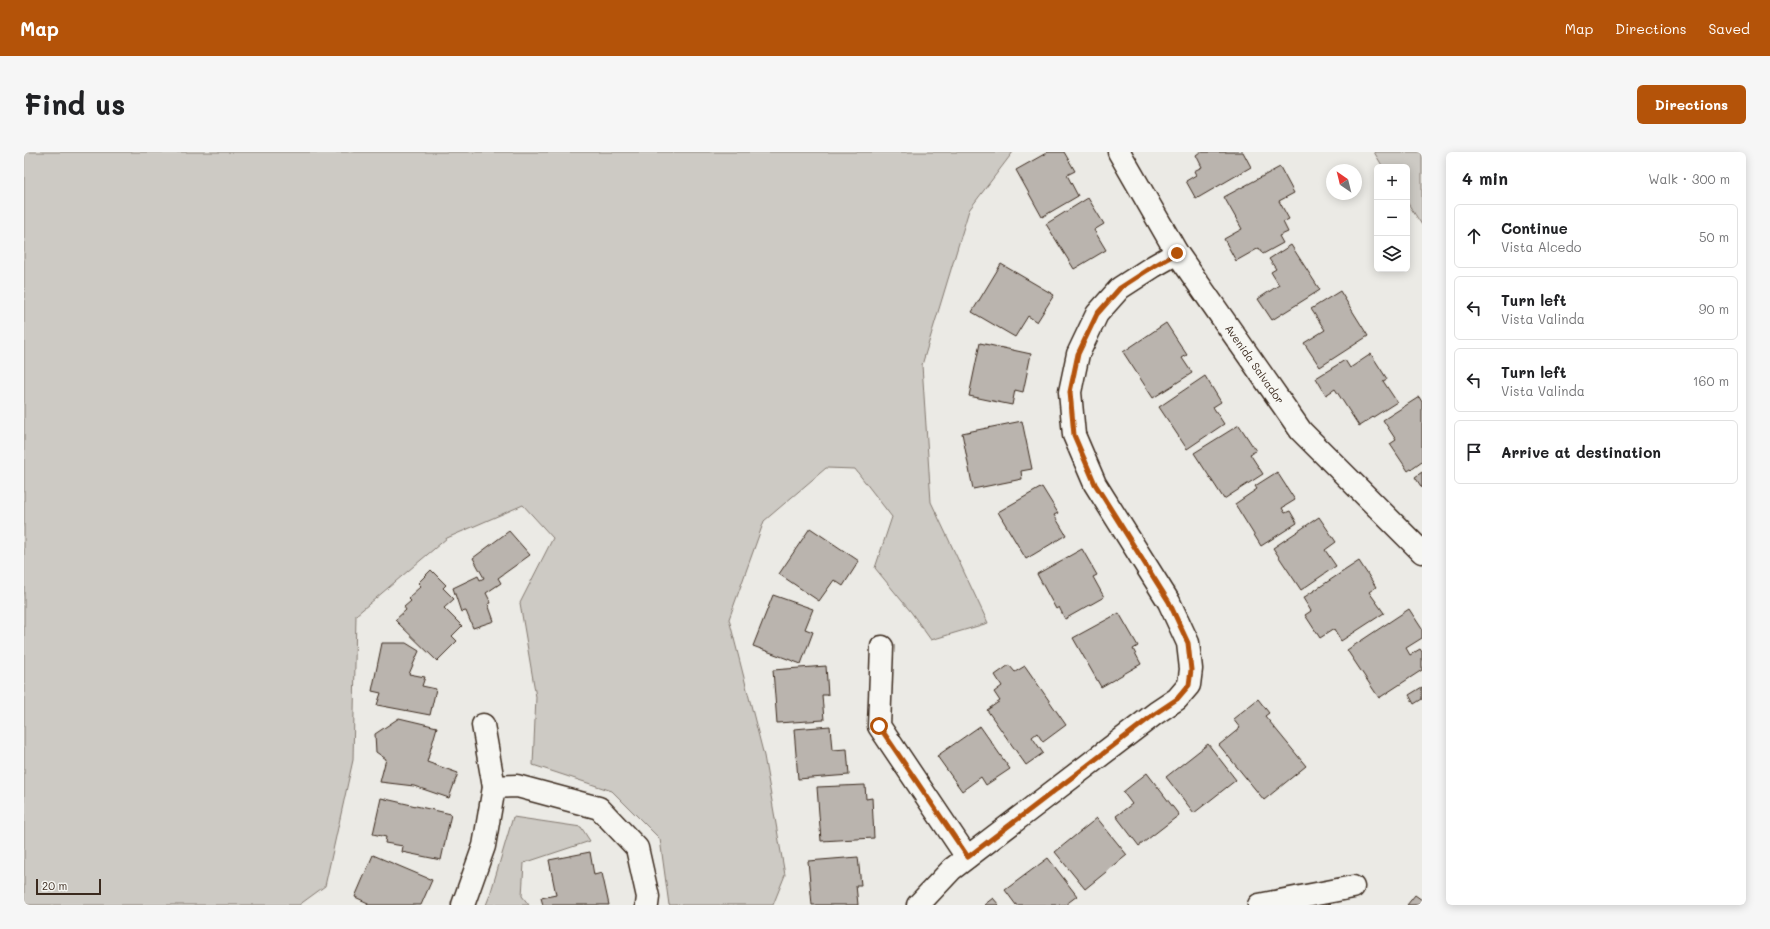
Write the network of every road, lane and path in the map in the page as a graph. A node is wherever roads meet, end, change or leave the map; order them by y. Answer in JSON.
{"nodes":[{"id":1,"x":1119,"y":152,"type":"edge"},
{"id":2,"x":1177,"y":253,"type":"junction"},
{"id":3,"x":1422,"y":552,"type":"edge"},
{"id":4,"x":882,"y":647,"type":"dead end"},
{"id":5,"x":483,"y":725,"type":"dead end"},
{"id":6,"x":494,"y":787,"type":"junction"},
{"id":7,"x":968,"y":857,"type":"junction"},
{"id":8,"x":1353,"y":887,"type":"dead end"},
{"id":9,"x":463,"y":905,"type":"edge"},
{"id":10,"x":646,"y":905,"type":"edge"},
{"id":11,"x":918,"y":905,"type":"edge"},
{"id":12,"x":1259,"y":905,"type":"edge"}],
"edges":[{"from":1,"to":2,"type":"street","name":"Avenida Salvador"},
{"from":2,"to":3,"type":"street","name":"Avenida Salvador"},
{"from":2,"to":7,"type":"street"},
{"from":4,"to":7,"type":"street"},
{"from":5,"to":6,"type":"street"},
{"from":6,"to":9,"type":"street"},
{"from":6,"to":10,"type":"street"},
{"from":7,"to":11,"type":"street"},
{"from":8,"to":12,"type":"street"}]}
